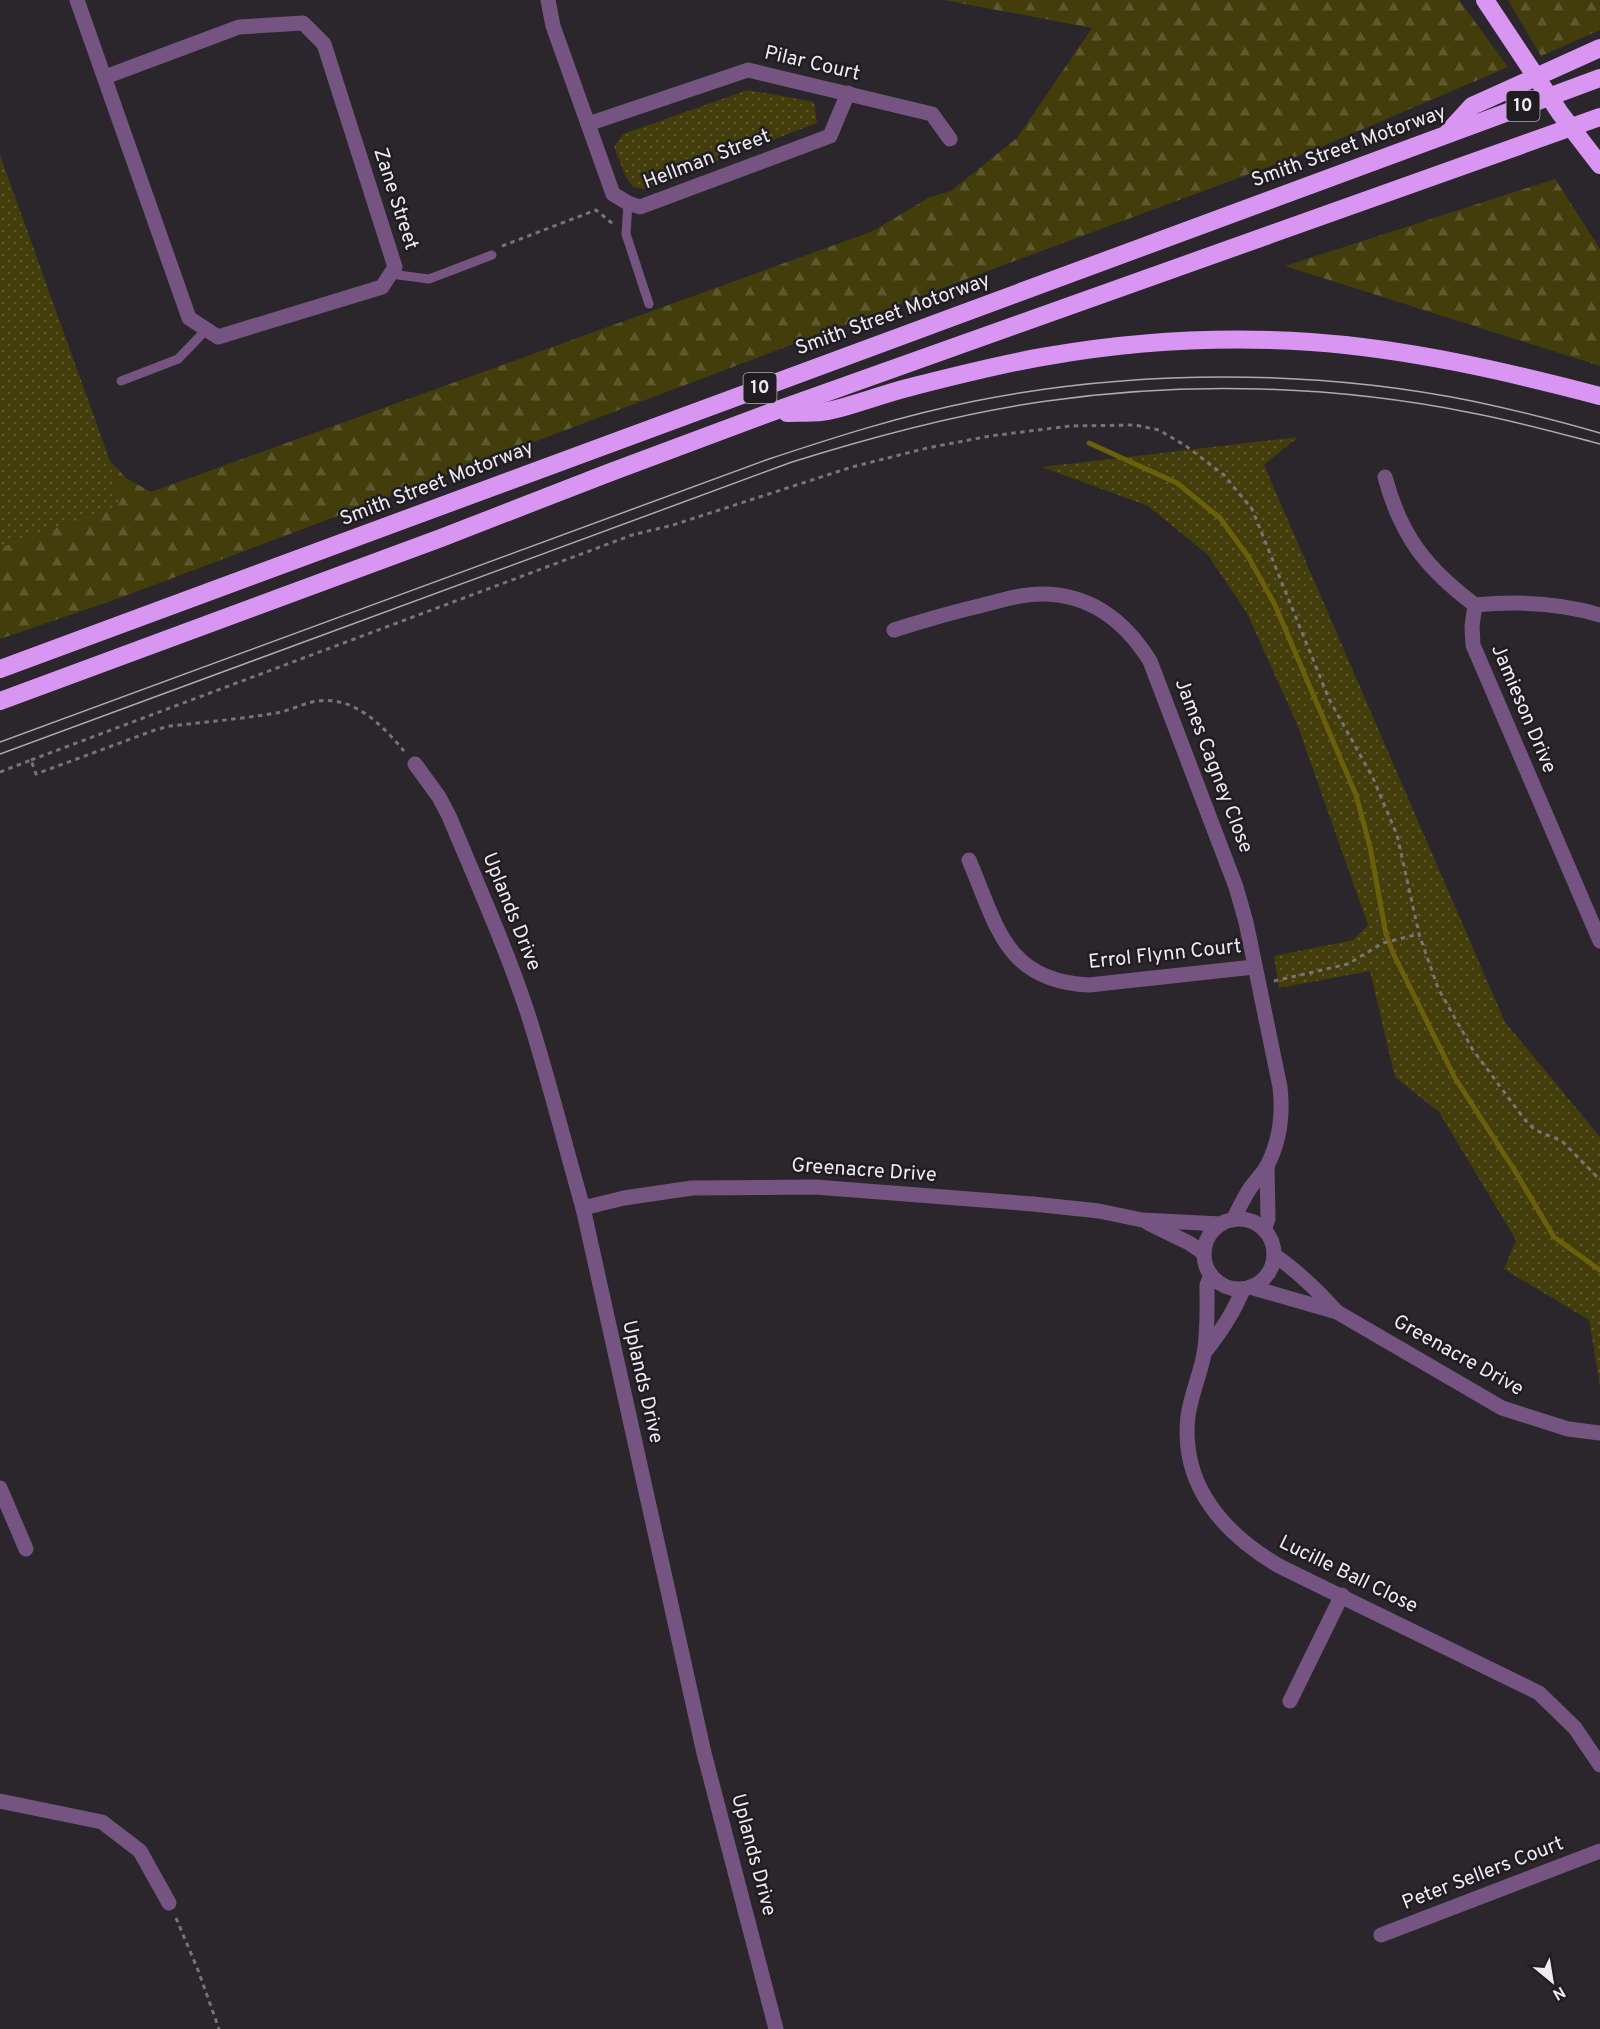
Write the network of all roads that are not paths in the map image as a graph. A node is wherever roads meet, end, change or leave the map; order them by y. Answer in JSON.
{"nodes":[{"id":1,"x":77,"y":0,"type":"edge"},
{"id":2,"x":549,"y":0,"type":"edge"},
{"id":3,"x":1485,"y":0,"type":"edge"},
{"id":4,"x":1600,"y":48,"type":"edge"},
{"id":5,"x":105,"y":76,"type":"junction"},
{"id":6,"x":1600,"y":78,"type":"edge"},
{"id":7,"x":848,"y":93,"type":"junction"},
{"id":8,"x":1600,"y":117,"type":"edge"},
{"id":9,"x":588,"y":124,"type":"junction"},
{"id":10,"x":1446,"y":134,"type":"junction"},
{"id":11,"x":950,"y":139,"type":"dead end"},
{"id":12,"x":1600,"y":165,"type":"edge"},
{"id":13,"x":628,"y":203,"type":"junction"},
{"id":14,"x":492,"y":255,"type":"road end"},
{"id":15,"x":391,"y":274,"type":"junction"},
{"id":16,"x":649,"y":304,"type":"dead end"},
{"id":17,"x":206,"y":330,"type":"junction"},
{"id":18,"x":121,"y":381,"type":"dead end"},
{"id":19,"x":1600,"y":396,"type":"edge"},
{"id":20,"x":769,"y":414,"type":"junction"},
{"id":21,"x":1385,"y":477,"type":"dead end"},
{"id":22,"x":1475,"y":605,"type":"junction"},
{"id":23,"x":1600,"y":615,"type":"edge"},
{"id":24,"x":894,"y":630,"type":"dead end"},
{"id":25,"x":0,"y":669,"type":"edge"},
{"id":26,"x":0,"y":701,"type":"edge"},
{"id":27,"x":415,"y":764,"type":"road end"},
{"id":28,"x":969,"y":860,"type":"dead end"},
{"id":29,"x":1600,"y":941,"type":"edge"},
{"id":30,"x":1254,"y":967,"type":"junction"},
{"id":31,"x":1267,"y":1166,"type":"junction"},
{"id":32,"x":583,"y":1208,"type":"junction"},
{"id":33,"x":1142,"y":1220,"type":"junction"},
{"id":34,"x":1227,"y":1222,"type":"junction"},
{"id":35,"x":1264,"y":1230,"type":"junction"},
{"id":36,"x":1204,"y":1254,"type":"junction"},
{"id":37,"x":1274,"y":1255,"type":"junction"},
{"id":38,"x":1211,"y":1275,"type":"junction"},
{"id":39,"x":1246,"y":1288,"type":"junction"},
{"id":40,"x":1337,"y":1312,"type":"junction"},
{"id":41,"x":1204,"y":1353,"type":"junction"},
{"id":42,"x":1600,"y":1433,"type":"edge"},
{"id":43,"x":0,"y":1488,"type":"edge"},
{"id":44,"x":26,"y":1549,"type":"dead end"},
{"id":45,"x":1342,"y":1595,"type":"junction"},
{"id":46,"x":1290,"y":1701,"type":"dead end"},
{"id":47,"x":1600,"y":1765,"type":"edge"},
{"id":48,"x":0,"y":1801,"type":"edge"},
{"id":49,"x":1600,"y":1851,"type":"edge"},
{"id":50,"x":170,"y":1903,"type":"road end"},
{"id":51,"x":1381,"y":1935,"type":"dead end"},
{"id":52,"x":776,"y":2029,"type":"edge"}],
"edges":[{"from":1,"to":5,"type":"street"},
{"from":2,"to":9,"type":"street","name":"Hellman Street"},
{"from":3,"to":12,"type":"highway"},
{"from":4,"to":10,"type":"highway"},
{"from":5,"to":15,"type":"street","name":"Zane Street"},
{"from":5,"to":17,"type":"street"},
{"from":6,"to":10,"type":"highway","name":"Smith Street Motorway","number":"10"},
{"from":7,"to":9,"type":"street","name":"Pilar Court"},
{"from":7,"to":11,"type":"street","name":"Pilar Court"},
{"from":7,"to":13,"type":"street","name":"Hellman Street"},
{"from":8,"to":20,"type":"highway","number":"10"},
{"from":9,"to":13,"type":"street","name":"Hellman Street"},
{"from":10,"to":25,"type":"highway","name":"Smith Street Motorway","number":"10"},
{"from":13,"to":16,"type":"lane"},
{"from":14,"to":15,"type":"lane"},
{"from":15,"to":17,"type":"street","name":"Zane Street"},
{"from":17,"to":18,"type":"lane"},
{"from":19,"to":20,"type":"highway"},
{"from":20,"to":26,"type":"highway","number":"10"},
{"from":21,"to":22,"type":"street"},
{"from":22,"to":23,"type":"street"},
{"from":22,"to":29,"type":"street","name":"Jamieson Drive"},
{"from":24,"to":30,"type":"street","name":"James Cagney Close"},
{"from":27,"to":32,"type":"street","name":"Uplands Drive"},
{"from":28,"to":30,"type":"street","name":"Errol Flynn Court"},
{"from":30,"to":31,"type":"street","name":"James Cagney Close"},
{"from":31,"to":34,"type":"street","name":"James Cagney Close"},
{"from":31,"to":35,"type":"street","name":"James Cagney Close"},
{"from":32,"to":33,"type":"street","name":"Greenacre Drive"},
{"from":32,"to":52,"type":"street","name":"Uplands Drive"},
{"from":33,"to":34,"type":"street","name":"Greenacre Drive"},
{"from":33,"to":36,"type":"street","name":"Greenacre Drive"},
{"from":34,"to":35,"type":"street"},
{"from":34,"to":36,"type":"street"},
{"from":35,"to":37,"type":"street"},
{"from":36,"to":38,"type":"street"},
{"from":37,"to":39,"type":"street"},
{"from":37,"to":40,"type":"street","name":"Greenacre Drive"},
{"from":38,"to":39,"type":"street"},
{"from":38,"to":41,"type":"street","name":"Lucille Ball Close"},
{"from":39,"to":40,"type":"street","name":"Greenacre Drive"},
{"from":39,"to":41,"type":"street","name":"Lucille Ball Close"},
{"from":40,"to":42,"type":"street","name":"Greenacre Drive"},
{"from":41,"to":45,"type":"street","name":"Lucille Ball Close"},
{"from":43,"to":44,"type":"street"},
{"from":45,"to":46,"type":"street"},
{"from":45,"to":47,"type":"street","name":"Lucille Ball Close"},
{"from":48,"to":50,"type":"street"},
{"from":49,"to":51,"type":"street","name":"Peter Sellers Court"}]}
